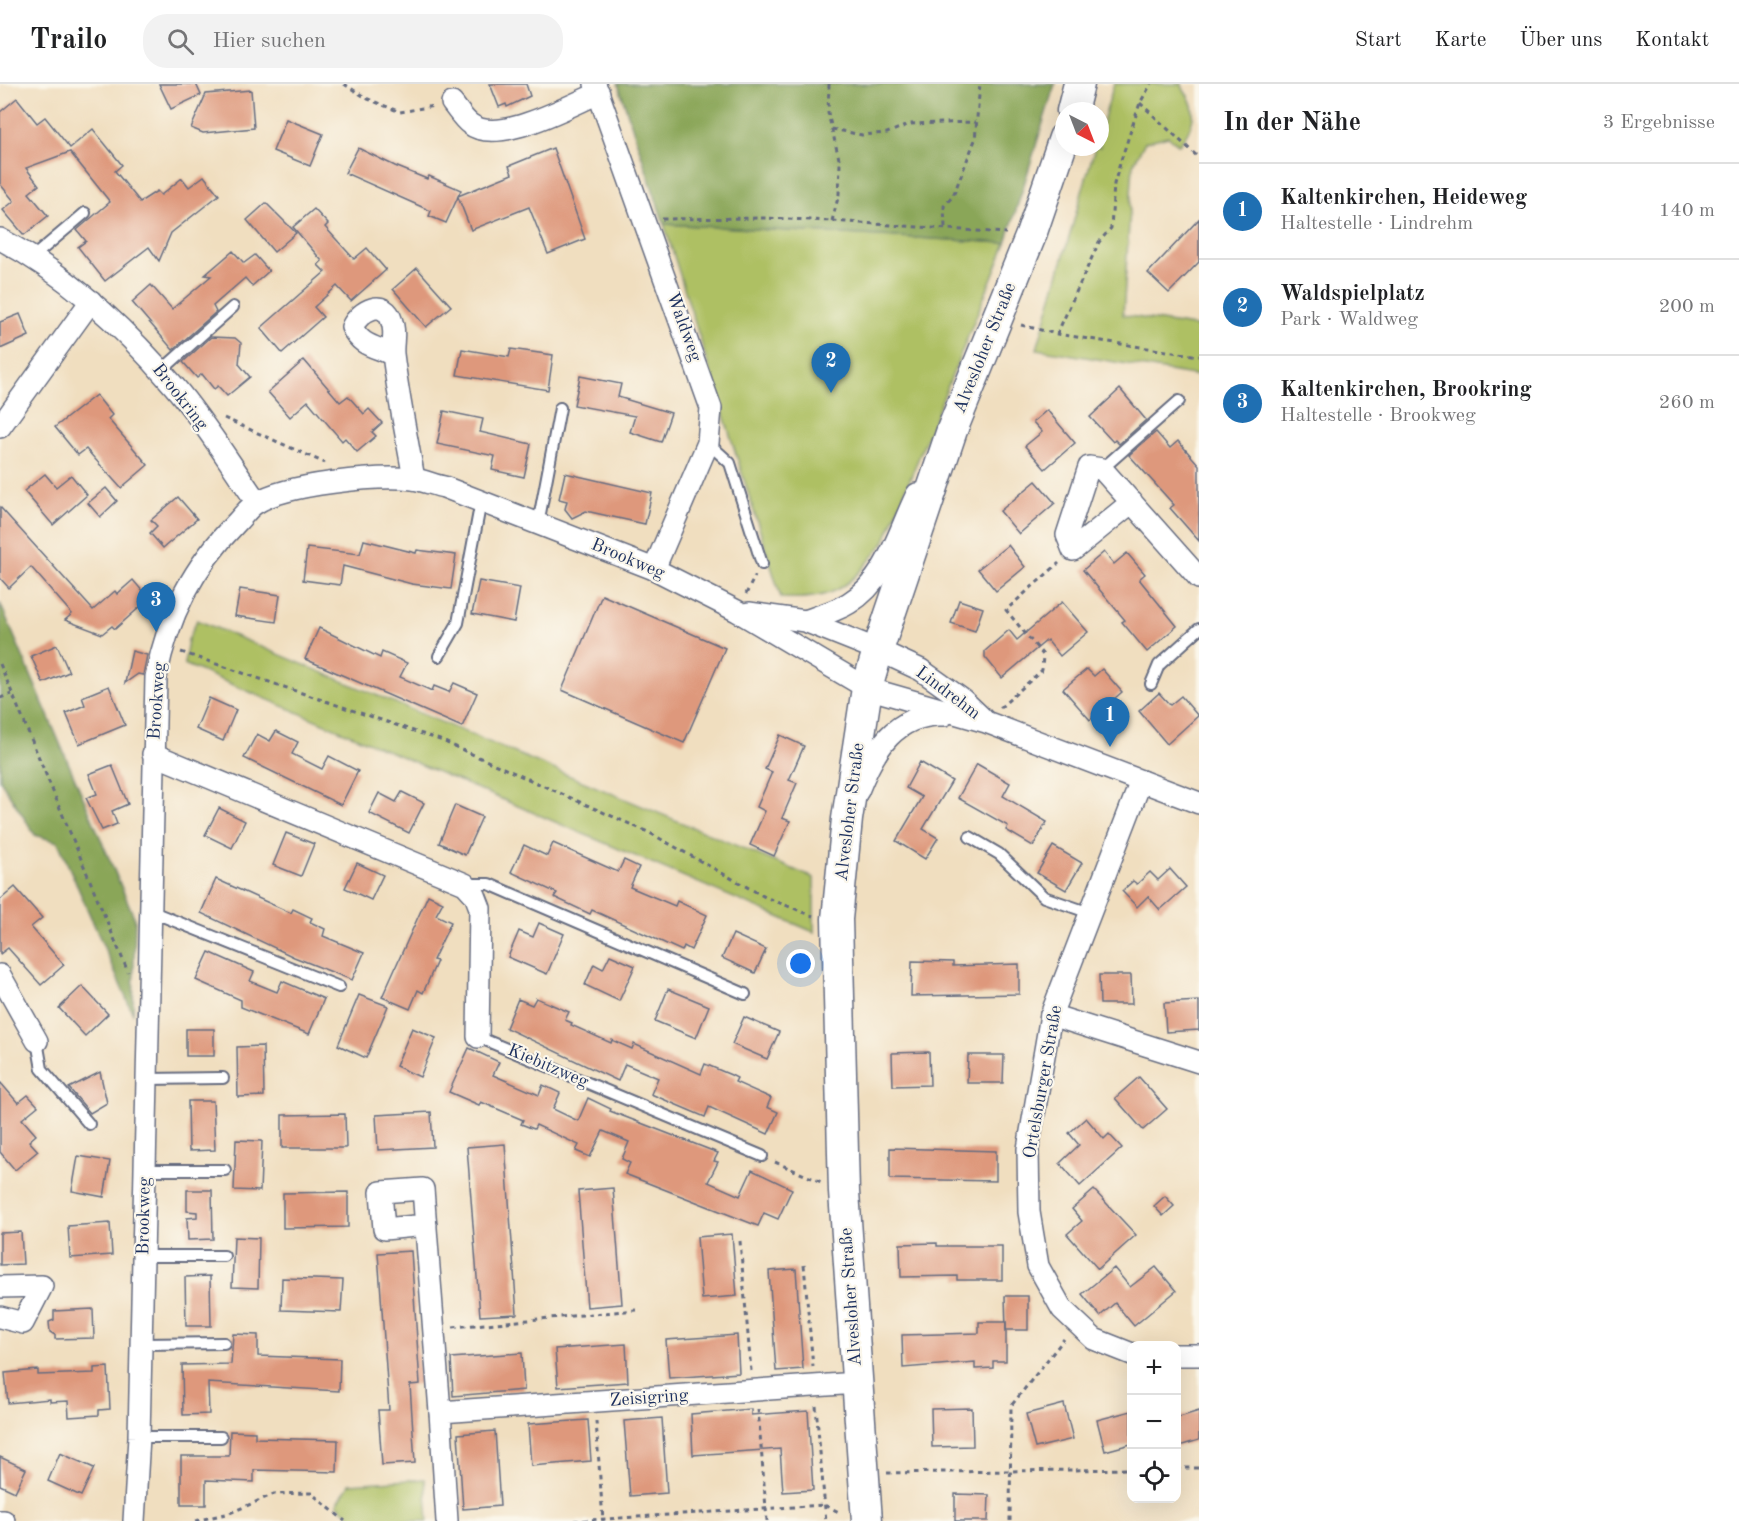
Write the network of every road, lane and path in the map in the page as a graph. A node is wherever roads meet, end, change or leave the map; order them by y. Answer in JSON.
{"nodes":[{"id":1,"x":344,"y":84,"type":"edge"},
{"id":2,"x":829,"y":84,"type":"edge"},
{"id":3,"x":980,"y":84,"type":"edge"},
{"id":4,"x":1079,"y":84,"type":"edge"},
{"id":5,"x":1151,"y":84,"type":"edge"},
{"id":6,"x":597,"y":89,"type":"edge"},
{"id":7,"x":1074,"y":102,"type":"edge"},
{"id":8,"x":452,"y":103,"type":"joint"},
{"id":9,"x":1140,"y":103,"type":"junction"},
{"id":10,"x":976,"y":122,"type":"junction"},
{"id":11,"x":832,"y":129,"type":"junction"},
{"id":12,"x":1058,"y":156,"type":"edge"},
{"id":13,"x":1199,"y":158,"type":"edge"},
{"id":14,"x":85,"y":213,"type":"dead end"},
{"id":15,"x":832,"y":220,"type":"junction"},
{"id":16,"x":646,"y":221,"type":"junction"},
{"id":17,"x":945,"y":228,"type":"junction"},
{"id":18,"x":1031,"y":235,"type":"junction"},
{"id":19,"x":0,"y":239,"type":"edge"},
{"id":20,"x":33,"y":257,"type":"junction"},
{"id":21,"x":91,"y":301,"type":"junction"},
{"id":22,"x":233,"y":307,"type":"dead end"},
{"id":23,"x":996,"y":319,"type":"junction"},
{"id":24,"x":1057,"y":334,"type":"junction"},
{"id":25,"x":393,"y":355,"type":"dead end"},
{"id":26,"x":1199,"y":356,"type":"edge"},
{"id":27,"x":161,"y":371,"type":"junction"},
{"id":28,"x":1179,"y":401,"type":"dead end"},
{"id":29,"x":188,"y":405,"type":"junction"},
{"id":30,"x":560,"y":408,"type":"dead end"},
{"id":31,"x":0,"y":427,"type":"edge"},
{"id":32,"x":952,"y":430,"type":"junction"},
{"id":33,"x":708,"y":442,"type":"junction"},
{"id":34,"x":1102,"y":469,"type":"junction"},
{"id":35,"x":359,"y":479,"type":"junction"},
{"id":36,"x":414,"y":479,"type":"junction"},
{"id":37,"x":482,"y":501,"type":"junction"},
{"id":38,"x":257,"y":502,"type":"junction"},
{"id":39,"x":1132,"y":502,"type":"junction"},
{"id":40,"x":538,"y":524,"type":"junction"},
{"id":41,"x":1073,"y":550,"type":"junction"},
{"id":42,"x":762,"y":564,"type":"joint"},
{"id":43,"x":654,"y":569,"type":"junction"},
{"id":44,"x":1199,"y":578,"type":"edge"},
{"id":45,"x":737,"y":611,"type":"junction"},
{"id":46,"x":805,"y":621,"type":"junction"},
{"id":47,"x":1199,"y":629,"type":"edge"},
{"id":48,"x":162,"y":647,"type":"junction"},
{"id":49,"x":878,"y":650,"type":"junction"},
{"id":50,"x":439,"y":656,"type":"dead end"},
{"id":51,"x":0,"y":664,"type":"edge"},
{"id":52,"x":1150,"y":684,"type":"dead end"},
{"id":53,"x":867,"y":688,"type":"junction"},
{"id":54,"x":12,"y":693,"type":"junction"},
{"id":55,"x":0,"y":698,"type":"edge"},
{"id":56,"x":978,"y":719,"type":"junction"},
{"id":57,"x":153,"y":754,"type":"junction"},
{"id":58,"x":1141,"y":781,"type":"junction"},
{"id":59,"x":1199,"y":803,"type":"edge"},
{"id":60,"x":847,"y":819,"type":"junction"},
{"id":61,"x":970,"y":837,"type":"dead end"},
{"id":62,"x":465,"y":884,"type":"junction"},
{"id":63,"x":150,"y":911,"type":"junction"},
{"id":64,"x":1090,"y":913,"type":"junction"},
{"id":65,"x":837,"y":919,"type":"junction"},
{"id":66,"x":0,"y":975,"type":"edge"},
{"id":67,"x":130,"y":977,"type":"dead end"},
{"id":68,"x":339,"y":987,"type":"dead end"},
{"id":69,"x":745,"y":994,"type":"dead end"},
{"id":70,"x":1051,"y":1015,"type":"junction"},
{"id":71,"x":478,"y":1037,"type":"joint"},
{"id":72,"x":37,"y":1041,"type":"joint"},
{"id":73,"x":1199,"y":1062,"type":"edge"},
{"id":74,"x":223,"y":1078,"type":"dead end"},
{"id":75,"x":146,"y":1079,"type":"junction"},
{"id":76,"x":89,"y":1124,"type":"dead end"},
{"id":77,"x":762,"y":1156,"type":"joint"},
{"id":78,"x":144,"y":1170,"type":"junction"},
{"id":79,"x":225,"y":1170,"type":"dead end"},
{"id":80,"x":844,"y":1192,"type":"junction"},
{"id":81,"x":426,"y":1225,"type":"dead end"},
{"id":82,"x":740,"y":1241,"type":"dead end"},
{"id":83,"x":143,"y":1256,"type":"junction"},
{"id":84,"x":224,"y":1256,"type":"dead end"},
{"id":85,"x":0,"y":1287,"type":"edge"},
{"id":86,"x":636,"y":1310,"type":"dead end"},
{"id":87,"x":0,"y":1317,"type":"edge"},
{"id":88,"x":1077,"y":1323,"type":"junction"},
{"id":89,"x":434,"y":1329,"type":"junction"},
{"id":90,"x":224,"y":1343,"type":"dead end"},
{"id":91,"x":141,"y":1344,"type":"junction"},
{"id":92,"x":1127,"y":1352,"type":"edge"},
{"id":93,"x":1181,"y":1355,"type":"edge"},
{"id":94,"x":1199,"y":1355,"type":"edge"},
{"id":95,"x":857,"y":1383,"type":"junction"},
{"id":96,"x":754,"y":1390,"type":"junction"},
{"id":97,"x":594,"y":1401,"type":"junction"},
{"id":98,"x":440,"y":1412,"type":"junction"},
{"id":99,"x":139,"y":1437,"type":"junction"},
{"id":100,"x":220,"y":1437,"type":"dead end"},
{"id":101,"x":1181,"y":1468,"type":"edge"},
{"id":102,"x":1199,"y":1468,"type":"edge"},
{"id":103,"x":1127,"y":1469,"type":"edge"},
{"id":104,"x":1010,"y":1470,"type":"junction"},
{"id":105,"x":864,"y":1474,"type":"junction"},
{"id":106,"x":766,"y":1509,"type":"junction"},
{"id":107,"x":867,"y":1519,"type":"edge"},
{"id":108,"x":603,"y":1520,"type":"edge"},
{"id":109,"x":134,"y":1521,"type":"edge"},
{"id":110,"x":195,"y":1521,"type":"edge"},
{"id":111,"x":345,"y":1521,"type":"edge"},
{"id":112,"x":447,"y":1521,"type":"edge"},
{"id":113,"x":574,"y":1521,"type":"edge"},
{"id":114,"x":767,"y":1521,"type":"edge"},
{"id":115,"x":1011,"y":1521,"type":"edge"}],
"edges":[{"from":1,"to":8,"type":"path"},
{"from":2,"to":11,"type":"path"},
{"from":3,"to":10,"type":"path"},
{"from":4,"to":7,"type":"street"},
{"from":5,"to":9,"type":"path"},
{"from":6,"to":8,"type":"street"},
{"from":6,"to":16,"type":"street","name":"Waldweg"},
{"from":9,"to":13,"type":"path"},
{"from":9,"to":24,"type":"path"},
{"from":10,"to":11,"type":"path"},
{"from":10,"to":17,"type":"path"},
{"from":11,"to":15,"type":"path"},
{"from":12,"to":18,"type":"street","name":"Alvesloher Straße"},
{"from":14,"to":20,"type":"lane"},
{"from":15,"to":16,"type":"path"},
{"from":15,"to":17,"type":"path"},
{"from":16,"to":33,"type":"street","name":"Waldweg"},
{"from":17,"to":18,"type":"path"},
{"from":18,"to":23,"type":"street","name":"Alvesloher Straße"},
{"from":19,"to":20,"type":"street","name":"Brookring"},
{"from":20,"to":21,"type":"street","name":"Brookring"},
{"from":21,"to":27,"type":"street","name":"Brookring"},
{"from":21,"to":31,"type":"street"},
{"from":22,"to":27,"type":"lane"},
{"from":23,"to":24,"type":"path"},
{"from":23,"to":32,"type":"street","name":"Alvesloher Straße"},
{"from":24,"to":26,"type":"path"},
{"from":25,"to":36,"type":"street"},
{"from":27,"to":29,"type":"street","name":"Brookring"},
{"from":28,"to":34,"type":"lane"},
{"from":29,"to":35,"type":"path"},
{"from":29,"to":38,"type":"street","name":"Brookring"},
{"from":30,"to":40,"type":"lane"},
{"from":32,"to":46,"type":"street"},
{"from":32,"to":49,"type":"street","name":"Alvesloher Straße"},
{"from":33,"to":42,"type":"lane"},
{"from":33,"to":43,"type":"street","name":"Waldweg"},
{"from":34,"to":39,"type":"street"},
{"from":34,"to":41,"type":"street"},
{"from":35,"to":36,"type":"street","name":"Brookweg"},
{"from":35,"to":38,"type":"street","name":"Brookweg"},
{"from":36,"to":37,"type":"street","name":"Brookweg"},
{"from":37,"to":40,"type":"street","name":"Brookweg"},
{"from":37,"to":50,"type":"lane"},
{"from":38,"to":48,"type":"street","name":"Brookweg"},
{"from":39,"to":41,"type":"street"},
{"from":39,"to":44,"type":"street"},
{"from":40,"to":43,"type":"street","name":"Brookweg"},
{"from":41,"to":56,"type":"path"},
{"from":42,"to":45,"type":"path"},
{"from":43,"to":45,"type":"street","name":"Brookweg"},
{"from":45,"to":46,"type":"street","name":"Brookweg"},
{"from":45,"to":53,"type":"street","name":"Brookweg"},
{"from":46,"to":49,"type":"street","name":"Brookweg"},
{"from":47,"to":52,"type":"lane"},
{"from":48,"to":57,"type":"street","name":"Brookweg"},
{"from":48,"to":65,"type":"path"},
{"from":49,"to":53,"type":"street","name":"Alvesloher Straße"},
{"from":49,"to":56,"type":"street","name":"Lindrehm"},
{"from":51,"to":54,"type":"path"},
{"from":53,"to":56,"type":"street","name":"Lindrehm"},
{"from":53,"to":60,"type":"street","name":"Alvesloher Straße"},
{"from":54,"to":55,"type":"path"},
{"from":54,"to":67,"type":"path"},
{"from":56,"to":58,"type":"street","name":"Lindrehm"},
{"from":56,"to":60,"type":"street"},
{"from":57,"to":62,"type":"street"},
{"from":57,"to":63,"type":"street","name":"Brookweg"},
{"from":58,"to":59,"type":"street","name":"Lindrehm"},
{"from":58,"to":64,"type":"street","name":"Ortelsburger Straße"},
{"from":60,"to":65,"type":"street","name":"Alvesloher Straße"},
{"from":61,"to":64,"type":"lane"},
{"from":62,"to":69,"type":"lane"},
{"from":62,"to":71,"type":"street","name":"Kiebitzweg"},
{"from":63,"to":68,"type":"lane"},
{"from":63,"to":75,"type":"street","name":"Brookweg"},
{"from":64,"to":70,"type":"street","name":"Ortelsburger Straße"},
{"from":65,"to":80,"type":"street","name":"Alvesloher Straße"},
{"from":66,"to":72,"type":"street"},
{"from":70,"to":73,"type":"street"},
{"from":70,"to":88,"type":"street","name":"Ortelsburger Straße"},
{"from":71,"to":77,"type":"lane","name":"Kiebitzweg"},
{"from":72,"to":76,"type":"lane"},
{"from":74,"to":75,"type":"lane"},
{"from":75,"to":78,"type":"street","name":"Brookweg"},
{"from":77,"to":80,"type":"path"},
{"from":78,"to":79,"type":"lane"},
{"from":78,"to":83,"type":"street","name":"Brookweg"},
{"from":80,"to":95,"type":"street","name":"Alvesloher Straße"},
{"from":81,"to":89,"type":"street"},
{"from":82,"to":96,"type":"path"},
{"from":83,"to":84,"type":"lane"},
{"from":83,"to":91,"type":"street","name":"Brookweg"},
{"from":85,"to":87,"type":"street"},
{"from":86,"to":89,"type":"path"},
{"from":88,"to":92,"type":"street","name":"Ortelsburger Straße"},
{"from":88,"to":104,"type":"path"},
{"from":89,"to":98,"type":"street"},
{"from":90,"to":91,"type":"lane"},
{"from":91,"to":99,"type":"street","name":"Brookweg"},
{"from":93,"to":94,"type":"street"},
{"from":95,"to":96,"type":"street","name":"Zeisigring"},
{"from":95,"to":105,"type":"street","name":"Alvesloher Straße"},
{"from":96,"to":97,"type":"street","name":"Zeisigring"},
{"from":96,"to":106,"type":"path"},
{"from":97,"to":98,"type":"street","name":"Zeisigring"},
{"from":97,"to":108,"type":"path"},
{"from":98,"to":112,"type":"street"},
{"from":99,"to":100,"type":"lane"},
{"from":99,"to":109,"type":"street","name":"Brookweg"},
{"from":101,"to":102,"type":"path"},
{"from":103,"to":104,"type":"path"},
{"from":104,"to":105,"type":"path"},
{"from":104,"to":115,"type":"path"},
{"from":105,"to":107,"type":"street","name":"Alvesloher Straße"},
{"from":106,"to":107,"type":"path"},
{"from":106,"to":108,"type":"path"},
{"from":106,"to":114,"type":"path"},
{"from":108,"to":113,"type":"path"},
{"from":110,"to":111,"type":"path"}]}
